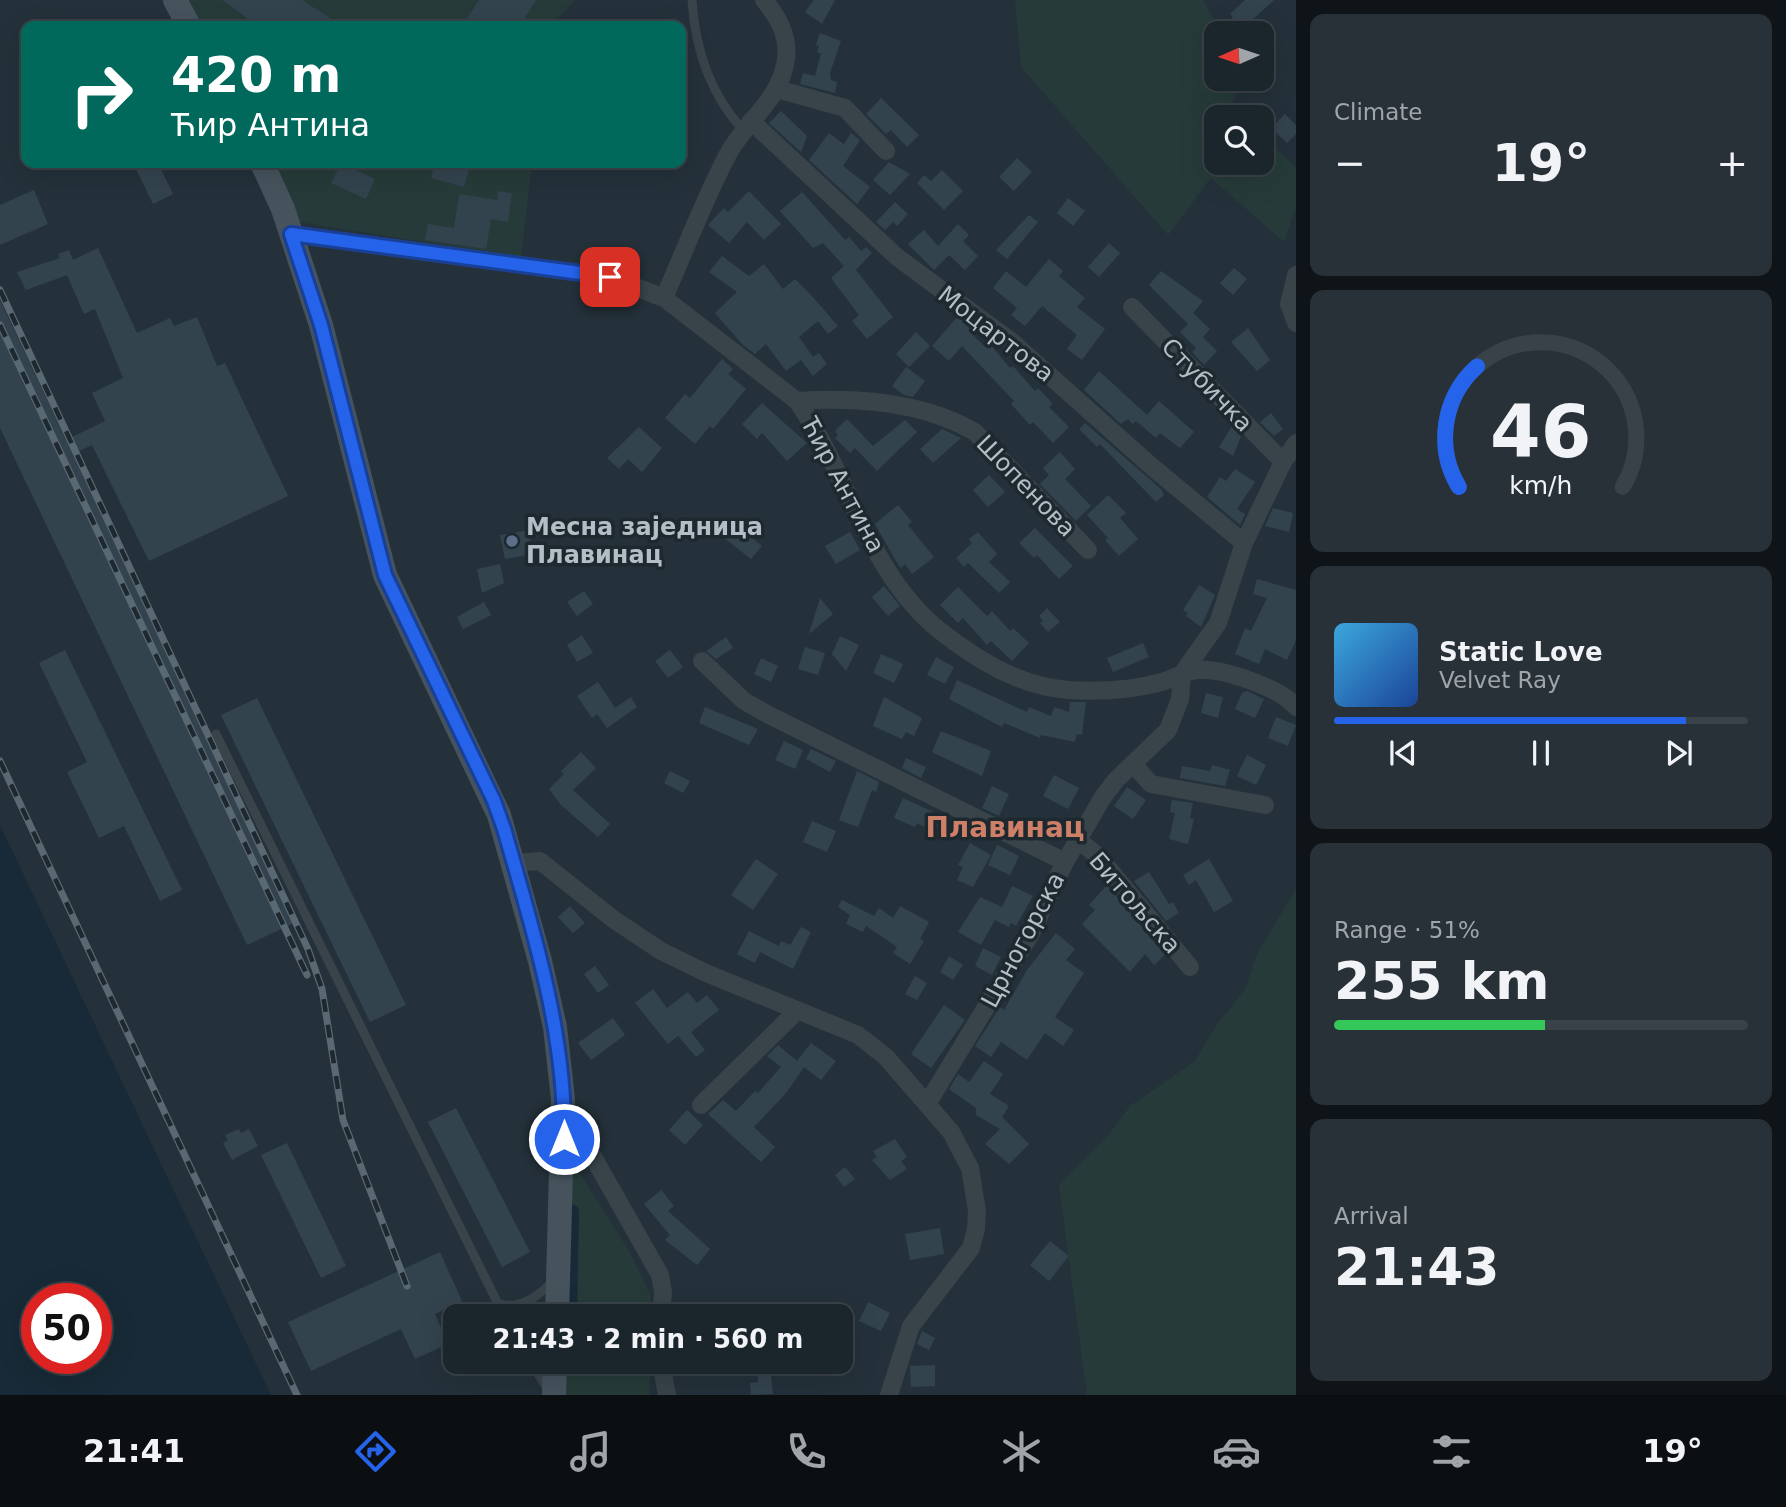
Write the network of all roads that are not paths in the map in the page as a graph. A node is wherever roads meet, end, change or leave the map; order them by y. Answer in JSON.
{"nodes":[{"id":1,"x":175,"y":0,"type":"edge"},
{"id":2,"x":692,"y":0,"type":"edge"},
{"id":3,"x":764,"y":0,"type":"edge"},
{"id":4,"x":186,"y":21,"type":"edge"},
{"id":5,"x":777,"y":89,"type":"junction"},
{"id":6,"x":747,"y":126,"type":"junction"},
{"id":7,"x":886,"y":151,"type":"dead end"},
{"id":8,"x":264,"y":168,"type":"edge"},
{"id":9,"x":291,"y":234,"type":"junction"},
{"id":10,"x":1296,"y":275,"type":"edge"},
{"id":11,"x":664,"y":298,"type":"junction"},
{"id":12,"x":1132,"y":307,"type":"dead end"},
{"id":13,"x":1296,"y":323,"type":"edge"},
{"id":14,"x":797,"y":401,"type":"junction"},
{"id":15,"x":1296,"y":443,"type":"edge"},
{"id":16,"x":1283,"y":462,"type":"junction"},
{"id":17,"x":1244,"y":543,"type":"junction"},
{"id":18,"x":1088,"y":550,"type":"dead end"},
{"id":19,"x":702,"y":661,"type":"dead end"},
{"id":20,"x":1182,"y":674,"type":"junction"},
{"id":21,"x":1296,"y":707,"type":"edge"},
{"id":22,"x":216,"y":734,"type":"dead end"},
{"id":23,"x":1133,"y":764,"type":"junction"},
{"id":24,"x":1265,"y":805,"type":"dead end"},
{"id":25,"x":1078,"y":840,"type":"junction"},
{"id":26,"x":1065,"y":862,"type":"junction"},
{"id":27,"x":514,"y":863,"type":"junction"},
{"id":28,"x":1191,"y":967,"type":"dead end"},
{"id":29,"x":798,"y":1010,"type":"junction"},
{"id":30,"x":927,"y":1104,"type":"junction"},
{"id":31,"x":701,"y":1105,"type":"dead end"},
{"id":32,"x":564,"y":1121,"type":"junction"},
{"id":33,"x":559,"y":1275,"type":"junction"},
{"id":34,"x":497,"y":1303,"type":"joint"},
{"id":35,"x":558,"y":1304,"type":"edge"},
{"id":36,"x":662,"y":1304,"type":"edge"},
{"id":37,"x":538,"y":1374,"type":"edge"},
{"id":38,"x":554,"y":1374,"type":"edge"},
{"id":39,"x":663,"y":1374,"type":"edge"},
{"id":40,"x":553,"y":1395,"type":"edge"},
{"id":41,"x":667,"y":1395,"type":"edge"},
{"id":42,"x":889,"y":1395,"type":"edge"}],
"edges":[{"from":1,"to":4,"type":"main road"},
{"from":2,"to":6,"type":"lane"},
{"from":3,"to":5,"type":"street"},
{"from":5,"to":6,"type":"street"},
{"from":5,"to":7,"type":"street"},
{"from":6,"to":11,"type":"street"},
{"from":6,"to":17,"type":"street","name":"Моцартова"},
{"from":8,"to":9,"type":"main road"},
{"from":9,"to":11,"type":"street","name":"Ћир Антина"},
{"from":9,"to":27,"type":"main road"},
{"from":10,"to":13,"type":"street"},
{"from":11,"to":14,"type":"street","name":"Ћир Антина"},
{"from":12,"to":16,"type":"street","name":"Стубичка"},
{"from":14,"to":18,"type":"street","name":"Шопенова"},
{"from":14,"to":20,"type":"street","name":"Ћир Антина"},
{"from":15,"to":16,"type":"street"},
{"from":16,"to":17,"type":"street"},
{"from":17,"to":20,"type":"street"},
{"from":19,"to":26,"type":"street"},
{"from":20,"to":21,"type":"street","name":"Ћир Антина"},
{"from":20,"to":23,"type":"street","name":"Црногорска"},
{"from":22,"to":34,"type":"lane"},
{"from":23,"to":24,"type":"street"},
{"from":23,"to":25,"type":"street","name":"Црногорска"},
{"from":25,"to":26,"type":"street","name":"Црногорска"},
{"from":25,"to":28,"type":"street","name":"Битољска"},
{"from":26,"to":30,"type":"street","name":"Црногорска"},
{"from":27,"to":29,"type":"street"},
{"from":27,"to":32,"type":"main road"},
{"from":29,"to":30,"type":"street"},
{"from":29,"to":31,"type":"street"},
{"from":30,"to":42,"type":"street"},
{"from":32,"to":33,"type":"main road"},
{"from":32,"to":36,"type":"street"},
{"from":33,"to":34,"type":"lane"},
{"from":33,"to":35,"type":"main road"},
{"from":37,"to":40,"type":"lane"},
{"from":38,"to":40,"type":"main road"},
{"from":39,"to":41,"type":"street"}]}
